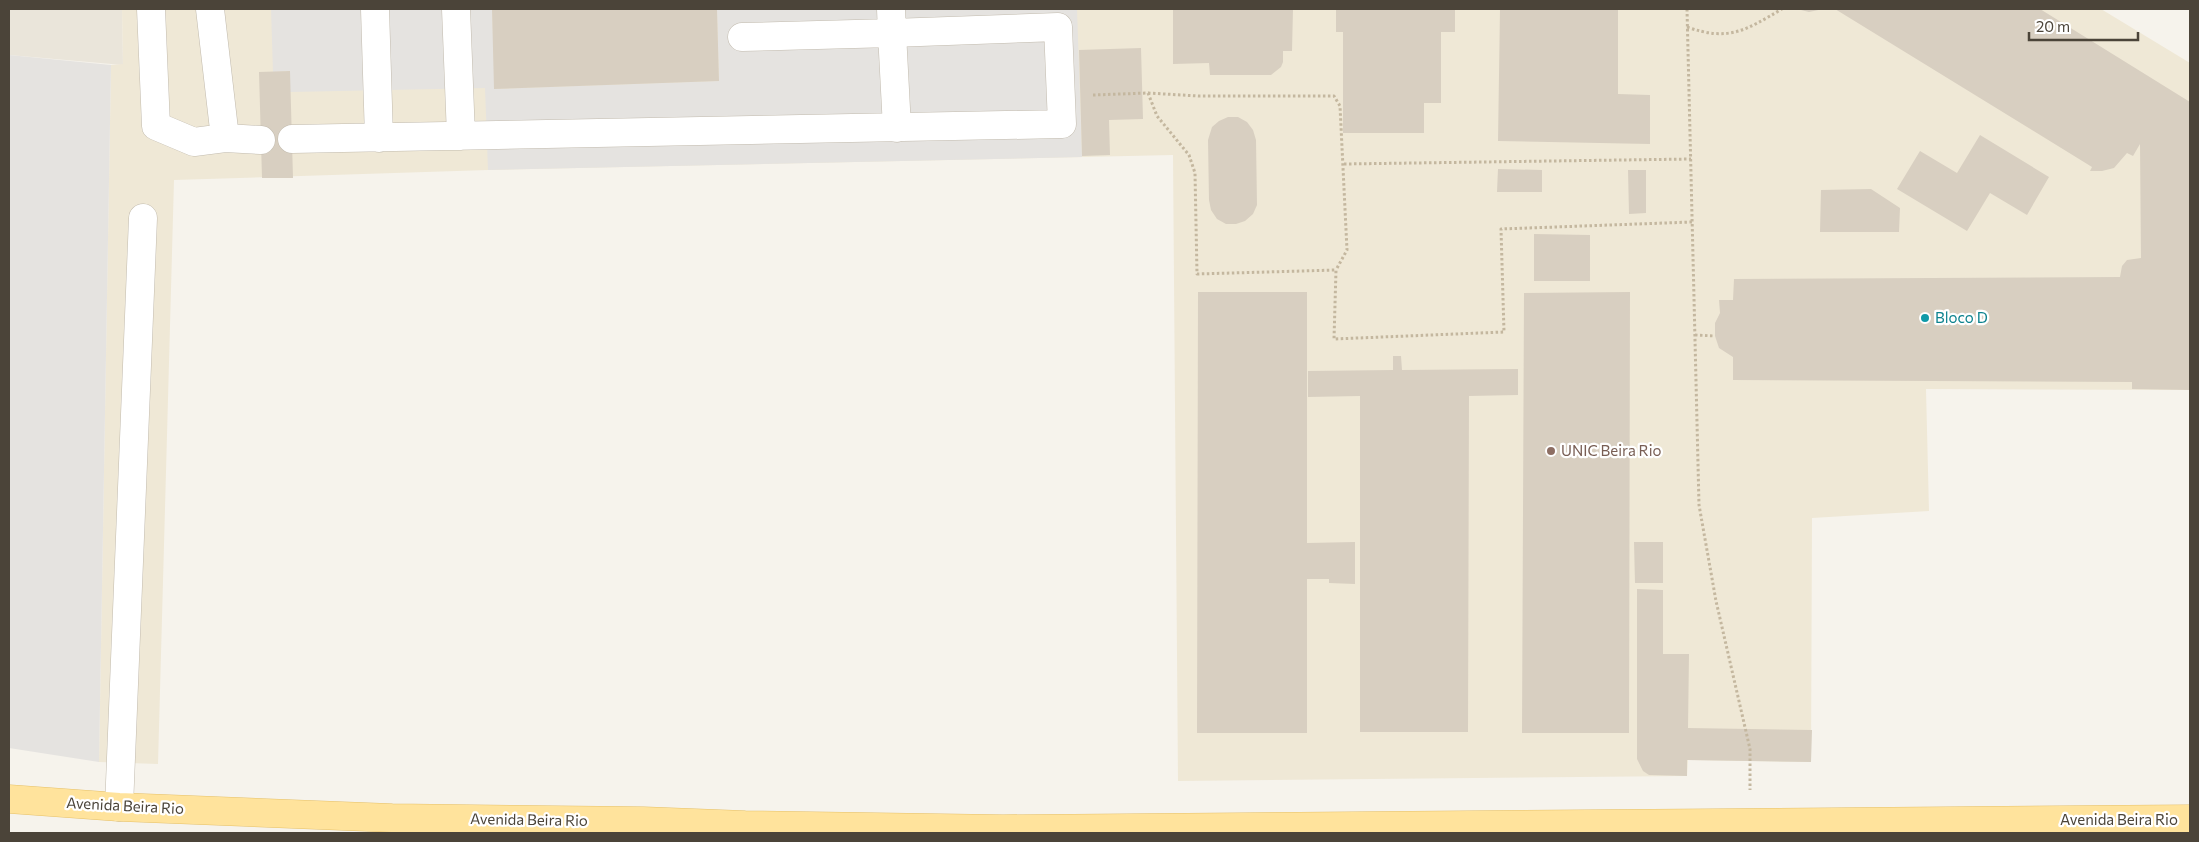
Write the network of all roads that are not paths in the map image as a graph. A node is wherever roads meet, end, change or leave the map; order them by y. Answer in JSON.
{"nodes":[{"id":1,"x":151,"y":9,"type":"edge"},
{"id":2,"x":210,"y":9,"type":"edge"},
{"id":3,"x":375,"y":9,"type":"edge"},
{"id":4,"x":456,"y":9,"type":"edge"},
{"id":5,"x":891,"y":21,"type":"edge"},
{"id":6,"x":742,"y":37,"type":"dead end"},
{"id":7,"x":897,"y":128,"type":"junction"},
{"id":8,"x":461,"y":136,"type":"junction"},
{"id":9,"x":225,"y":138,"type":"junction"},
{"id":10,"x":292,"y":138,"type":"dead end"},
{"id":11,"x":379,"y":138,"type":"junction"},
{"id":12,"x":261,"y":140,"type":"dead end"},
{"id":13,"x":144,"y":218,"type":"dead end"},
{"id":14,"x":9,"y":800,"type":"edge"},
{"id":15,"x":119,"y":807,"type":"junction"},
{"id":16,"x":2190,"y":819,"type":"edge"},
{"id":17,"x":647,"y":827,"type":"edge"},
{"id":18,"x":740,"y":829,"type":"edge"}],
"edges":[{"from":1,"to":9,"type":"lane"},
{"from":2,"to":9,"type":"lane"},
{"from":3,"to":11,"type":"lane"},
{"from":4,"to":8,"type":"lane"},
{"from":5,"to":6,"type":"lane"},
{"from":5,"to":7,"type":"lane"},
{"from":5,"to":7,"type":"lane"},
{"from":7,"to":8,"type":"lane"},
{"from":8,"to":11,"type":"lane"},
{"from":9,"to":12,"type":"lane"},
{"from":10,"to":11,"type":"lane"},
{"from":13,"to":15,"type":"lane"},
{"from":14,"to":15,"type":"main road","name":"Avenida Beira Rio"},
{"from":15,"to":17,"type":"main road","name":"Avenida Beira Rio"},
{"from":16,"to":18,"type":"main road","name":"Avenida Beira Rio"},
{"from":17,"to":18,"type":"main road","name":"Avenida Beira Rio"}]}
